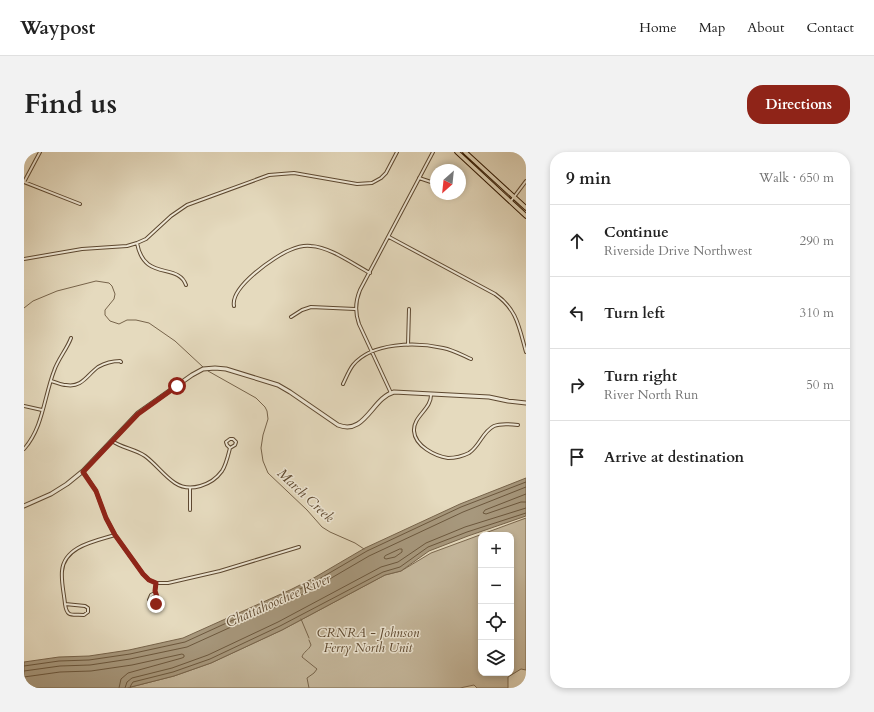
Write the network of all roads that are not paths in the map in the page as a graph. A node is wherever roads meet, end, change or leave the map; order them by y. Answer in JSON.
{"nodes":[{"id":1,"x":40,"y":152,"type":"edge"},
{"id":2,"x":397,"y":152,"type":"edge"},
{"id":3,"x":433,"y":152,"type":"edge"},
{"id":4,"x":457,"y":152,"type":"edge"},
{"id":5,"x":465,"y":152,"type":"edge"},
{"id":6,"x":522,"y":152,"type":"edge"},
{"id":7,"x":526,"y":156,"type":"edge"},
{"id":8,"x":419,"y":178,"type":"junction"},
{"id":9,"x":526,"y":181,"type":"edge"},
{"id":10,"x":24,"y":182,"type":"edge"},
{"id":11,"x":430,"y":182,"type":"edge"},
{"id":12,"x":514,"y":198,"type":"junction"},
{"id":13,"x":511,"y":202,"type":"junction"},
{"id":14,"x":80,"y":204,"type":"dead end"},
{"id":15,"x":526,"y":208,"type":"edge"},
{"id":16,"x":526,"y":216,"type":"edge"},
{"id":17,"x":389,"y":237,"type":"junction"},
{"id":18,"x":137,"y":243,"type":"junction"},
{"id":19,"x":24,"y":259,"type":"edge"},
{"id":20,"x":370,"y":273,"type":"junction"},
{"id":21,"x":186,"y":285,"type":"dead end"},
{"id":22,"x":234,"y":306,"type":"dead end"},
{"id":23,"x":356,"y":309,"type":"junction"},
{"id":24,"x":409,"y":309,"type":"dead end"},
{"id":25,"x":291,"y":317,"type":"dead end"},
{"id":26,"x":71,"y":338,"type":"dead end"},
{"id":27,"x":408,"y":345,"type":"junction"},
{"id":28,"x":372,"y":352,"type":"junction"},
{"id":29,"x":526,"y":352,"type":"edge"},
{"id":30,"x":471,"y":359,"type":"dead end"},
{"id":31,"x":121,"y":362,"type":"dead end"},
{"id":32,"x":50,"y":381,"type":"junction"},
{"id":33,"x":343,"y":384,"type":"dead end"},
{"id":34,"x":391,"y":393,"type":"junction"},
{"id":35,"x":431,"y":394,"type":"junction"},
{"id":36,"x":526,"y":403,"type":"edge"},
{"id":37,"x":24,"y":406,"type":"edge"},
{"id":38,"x":42,"y":410,"type":"junction"},
{"id":39,"x":518,"y":425,"type":"dead end"},
{"id":40,"x":112,"y":440,"type":"junction"},
{"id":41,"x":230,"y":448,"type":"junction"},
{"id":42,"x":24,"y":449,"type":"edge"},
{"id":43,"x":83,"y":472,"type":"junction"},
{"id":44,"x":190,"y":488,"type":"junction"},
{"id":45,"x":24,"y":506,"type":"edge"},
{"id":46,"x":190,"y":510,"type":"dead end"},
{"id":47,"x":115,"y":535,"type":"junction"},
{"id":48,"x":299,"y":547,"type":"dead end"},
{"id":49,"x":156,"y":583,"type":"junction"},
{"id":50,"x":155,"y":593,"type":"junction"},
{"id":51,"x":65,"y":604,"type":"junction"}],
"edges":[{"from":1,"to":10,"type":"street"},
{"from":2,"to":18,"type":"street"},
{"from":3,"to":8,"type":"street"},
{"from":4,"to":13,"type":"main road"},
{"from":5,"to":12,"type":"main road"},
{"from":6,"to":7,"type":"street"},
{"from":8,"to":11,"type":"street"},
{"from":8,"to":17,"type":"street"},
{"from":9,"to":12,"type":"street"},
{"from":10,"to":14,"type":"street"},
{"from":12,"to":13,"type":"street"},
{"from":12,"to":15,"type":"main road"},
{"from":13,"to":16,"type":"main road"},
{"from":17,"to":20,"type":"street"},
{"from":17,"to":29,"type":"street"},
{"from":18,"to":19,"type":"street"},
{"from":18,"to":21,"type":"street"},
{"from":20,"to":22,"type":"street"},
{"from":20,"to":23,"type":"street"},
{"from":23,"to":25,"type":"street"},
{"from":23,"to":28,"type":"street"},
{"from":24,"to":27,"type":"street"},
{"from":26,"to":32,"type":"street"},
{"from":27,"to":28,"type":"street"},
{"from":27,"to":30,"type":"street"},
{"from":28,"to":33,"type":"street"},
{"from":28,"to":34,"type":"street"},
{"from":31,"to":32,"type":"street"},
{"from":32,"to":38,"type":"street"},
{"from":34,"to":35,"type":"street"},
{"from":34,"to":40,"type":"street"},
{"from":35,"to":36,"type":"street"},
{"from":35,"to":39,"type":"street"},
{"from":37,"to":38,"type":"street"},
{"from":38,"to":42,"type":"street"},
{"from":40,"to":43,"type":"street"},
{"from":40,"to":44,"type":"street"},
{"from":41,"to":41,"type":"street"},
{"from":41,"to":44,"type":"street"},
{"from":43,"to":45,"type":"street"},
{"from":43,"to":47,"type":"street"},
{"from":44,"to":46,"type":"street"},
{"from":47,"to":49,"type":"street"},
{"from":47,"to":51,"type":"street"},
{"from":48,"to":49,"type":"street"},
{"from":49,"to":50,"type":"street"},
{"from":50,"to":50,"type":"street"},
{"from":51,"to":51,"type":"street"}]}
